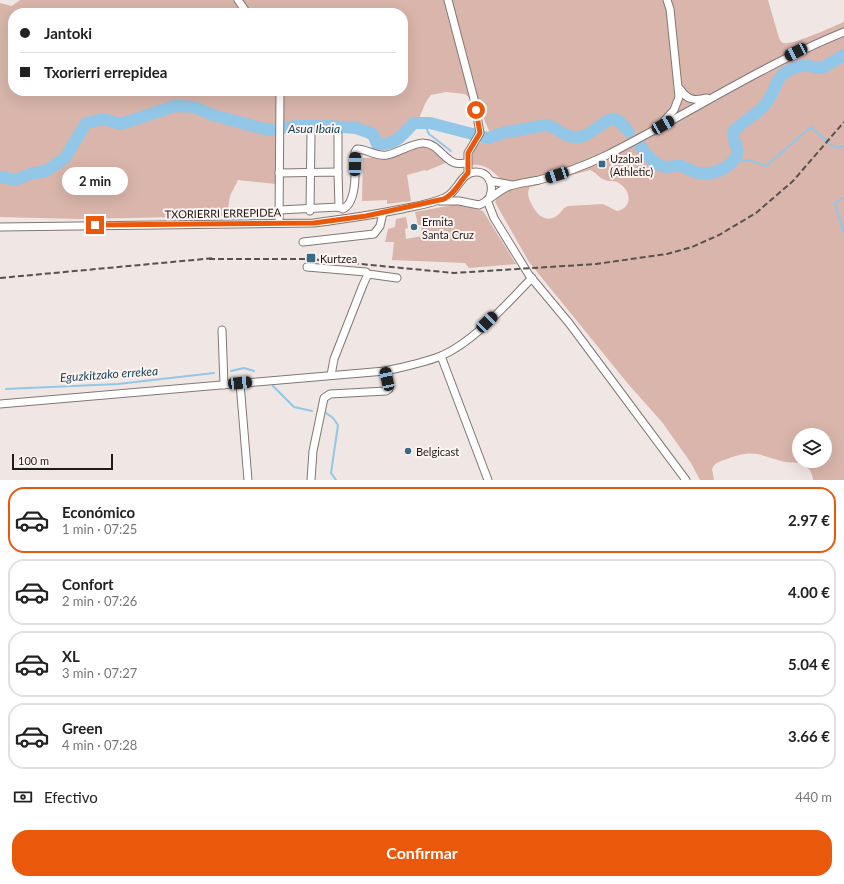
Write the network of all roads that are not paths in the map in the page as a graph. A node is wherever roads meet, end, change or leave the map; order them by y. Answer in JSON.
{"nodes":[{"id":1,"x":448,"y":0,"type":"edge"},
{"id":2,"x":667,"y":0,"type":"edge"},
{"id":3,"x":844,"y":32,"type":"edge"},
{"id":4,"x":718,"y":94,"type":"junction"},
{"id":5,"x":280,"y":96,"type":"edge"},
{"id":6,"x":682,"y":98,"type":"junction"},
{"id":7,"x":687,"y":111,"type":"junction"},
{"id":8,"x":653,"y":131,"type":"junction"},
{"id":9,"x":311,"y":134,"type":"dead end"},
{"id":10,"x":338,"y":134,"type":"dead end"},
{"id":11,"x":467,"y":163,"type":"junction"},
{"id":12,"x":338,"y":172,"type":"junction"},
{"id":13,"x":279,"y":173,"type":"junction"},
{"id":14,"x":311,"y":173,"type":"junction"},
{"id":15,"x":468,"y":173,"type":"junction"},
{"id":16,"x":490,"y":181,"type":"junction"},
{"id":17,"x":460,"y":183,"type":"junction"},
{"id":18,"x":521,"y":184,"type":"junction"},
{"id":19,"x":489,"y":198,"type":"junction"},
{"id":20,"x":431,"y":202,"type":"junction"},
{"id":21,"x":465,"y":202,"type":"junction"},
{"id":22,"x":479,"y":205,"type":"junction"},
{"id":23,"x":339,"y":207,"type":"junction"},
{"id":24,"x":310,"y":209,"type":"junction"},
{"id":25,"x":279,"y":210,"type":"junction"},
{"id":26,"x":383,"y":213,"type":"junction"},
{"id":27,"x":494,"y":218,"type":"junction"},
{"id":28,"x":279,"y":224,"type":"junction"},
{"id":29,"x":0,"y":226,"type":"edge"},
{"id":30,"x":303,"y":242,"type":"dead end"},
{"id":31,"x":307,"y":267,"type":"dead end"},
{"id":32,"x":368,"y":274,"type":"junction"},
{"id":33,"x":397,"y":278,"type":"dead end"},
{"id":34,"x":532,"y":278,"type":"junction"},
{"id":35,"x":222,"y":330,"type":"dead end"},
{"id":36,"x":441,"y":356,"type":"junction"},
{"id":37,"x":385,"y":371,"type":"junction"},
{"id":38,"x":331,"y":375,"type":"junction"},
{"id":39,"x":240,"y":383,"type":"junction"},
{"id":40,"x":224,"y":385,"type":"junction"},
{"id":41,"x":0,"y":404,"type":"edge"},
{"id":42,"x":248,"y":480,"type":"edge"},
{"id":43,"x":311,"y":480,"type":"edge"},
{"id":44,"x":488,"y":480,"type":"edge"},
{"id":45,"x":686,"y":480,"type":"edge"}],
"edges":[{"from":1,"to":11,"type":"street"},
{"from":2,"to":6,"type":"street"},
{"from":3,"to":4,"type":"street"},
{"from":4,"to":6,"type":"street"},
{"from":4,"to":7,"type":"street"},
{"from":5,"to":13,"type":"street"},
{"from":6,"to":7,"type":"street"},
{"from":6,"to":8,"type":"street"},
{"from":7,"to":8,"type":"street"},
{"from":8,"to":18,"type":"street"},
{"from":9,"to":14,"type":"street"},
{"from":10,"to":12,"type":"street"},
{"from":11,"to":15,"type":"street"},
{"from":11,"to":23,"type":"street"},
{"from":12,"to":14,"type":"street"},
{"from":12,"to":23,"type":"street"},
{"from":13,"to":14,"type":"street"},
{"from":13,"to":25,"type":"street"},
{"from":14,"to":24,"type":"street"},
{"from":15,"to":16,"type":"street"},
{"from":15,"to":17,"type":"street","name":"TXORIERRI ERREPIDEA"},
{"from":16,"to":18,"type":"street"},
{"from":16,"to":19,"type":"street"},
{"from":17,"to":20,"type":"street","name":"TXORIERRI ERREPIDEA"},
{"from":17,"to":21,"type":"street"},
{"from":18,"to":19,"type":"street"},
{"from":19,"to":22,"type":"street"},
{"from":19,"to":27,"type":"street"},
{"from":20,"to":21,"type":"street","name":"TXORIERRI ERREPIDEA"},
{"from":20,"to":26,"type":"street","name":"TXORIERRI ERREPIDEA"},
{"from":21,"to":22,"type":"street","name":"TXORIERRI ERREPIDEA"},
{"from":22,"to":27,"type":"street"},
{"from":23,"to":24,"type":"street"},
{"from":24,"to":25,"type":"street"},
{"from":25,"to":28,"type":"street"},
{"from":26,"to":28,"type":"street","name":"TXORIERRI ERREPIDEA"},
{"from":26,"to":30,"type":"street"},
{"from":27,"to":34,"type":"street"},
{"from":28,"to":29,"type":"street","name":"TXORIERRI ERREPIDEA"},
{"from":31,"to":32,"type":"street"},
{"from":32,"to":33,"type":"street"},
{"from":32,"to":38,"type":"street"},
{"from":34,"to":36,"type":"street"},
{"from":34,"to":45,"type":"street"},
{"from":35,"to":40,"type":"street"},
{"from":36,"to":37,"type":"street"},
{"from":36,"to":44,"type":"street"},
{"from":37,"to":38,"type":"street"},
{"from":37,"to":43,"type":"street"},
{"from":38,"to":39,"type":"street"},
{"from":39,"to":40,"type":"street"},
{"from":39,"to":42,"type":"street"},
{"from":40,"to":41,"type":"street"}]}
